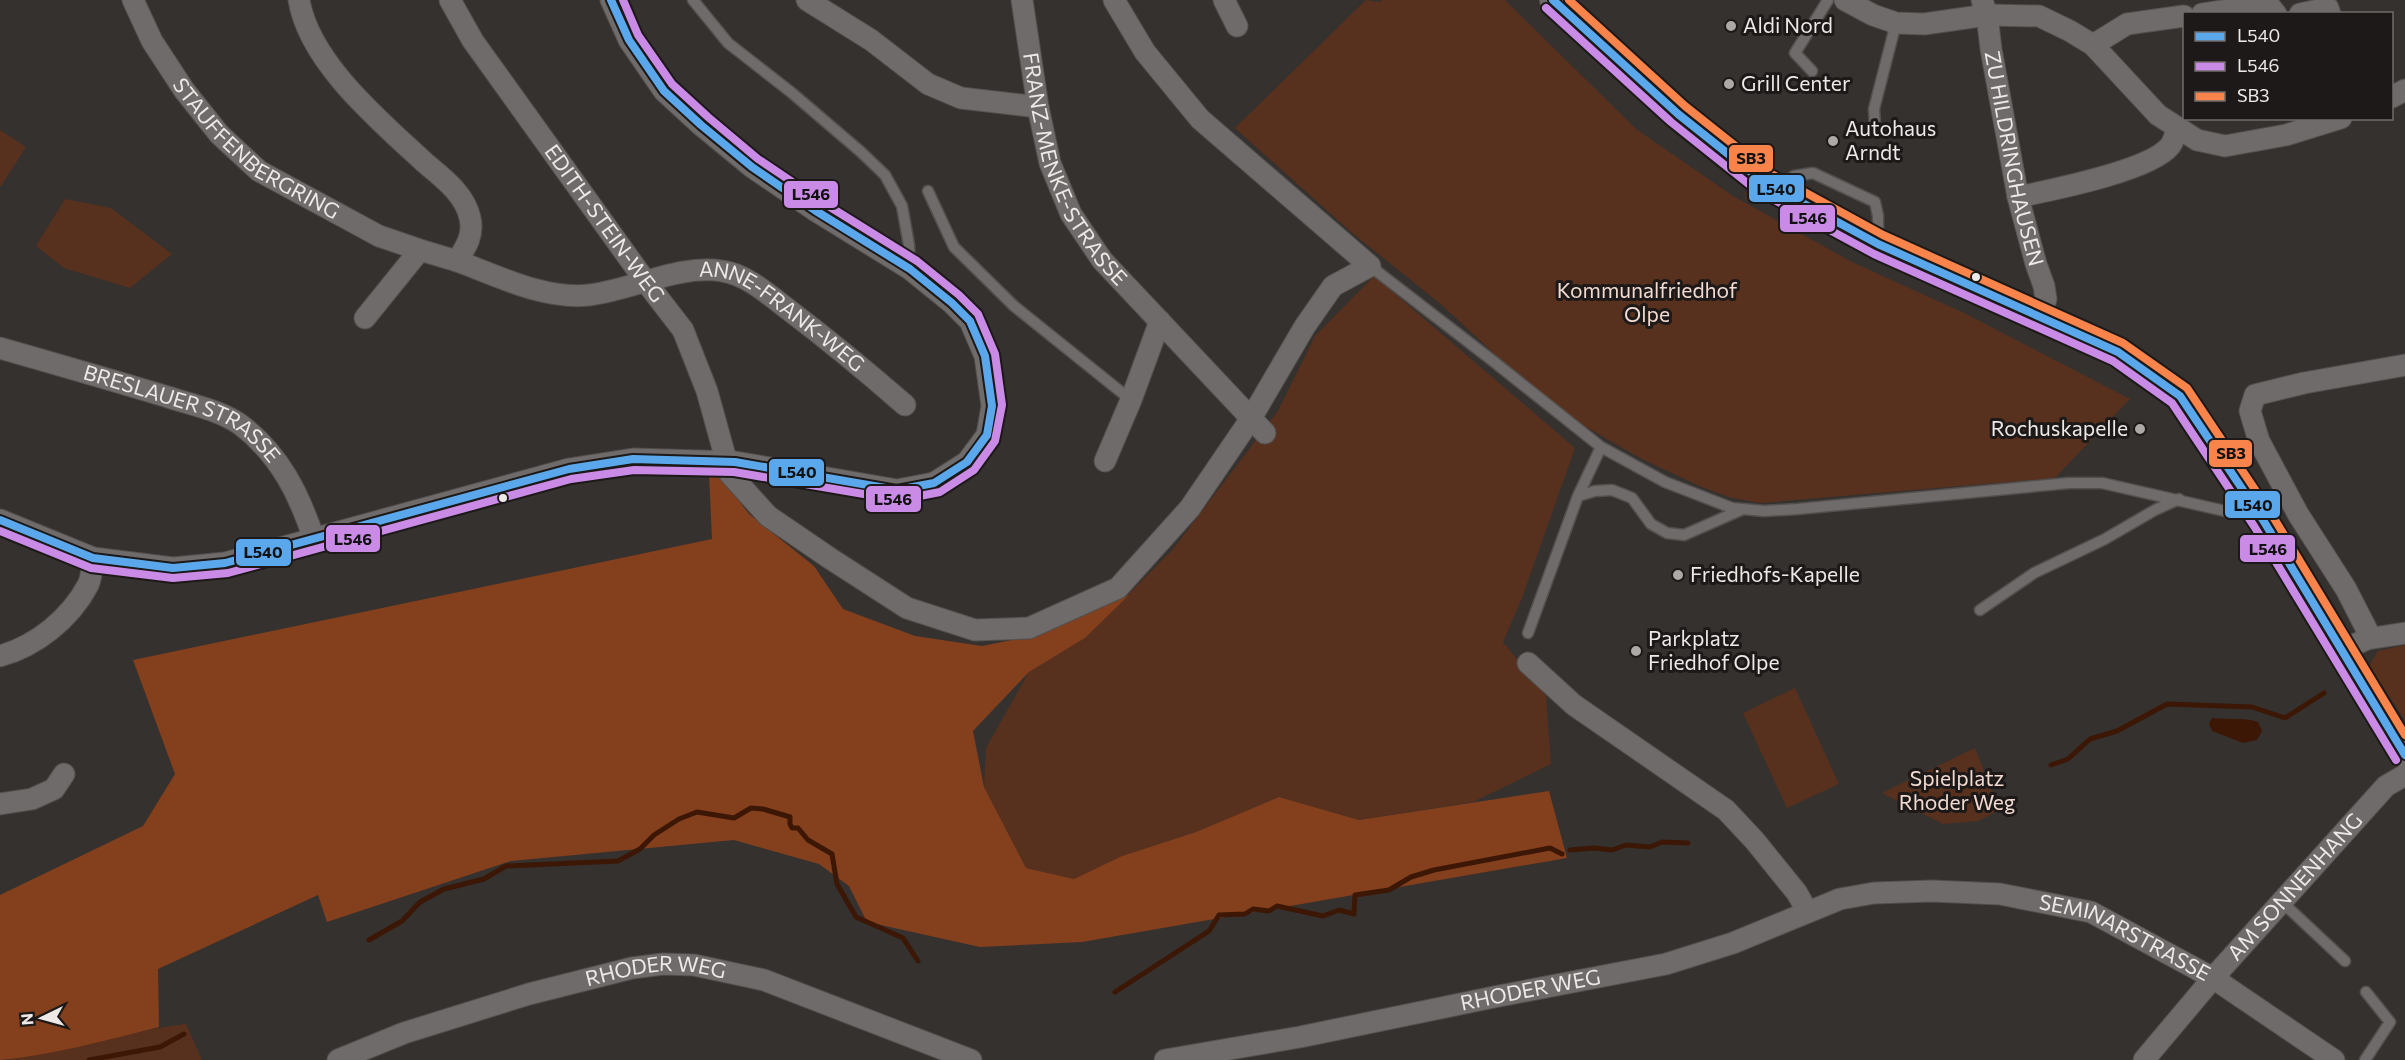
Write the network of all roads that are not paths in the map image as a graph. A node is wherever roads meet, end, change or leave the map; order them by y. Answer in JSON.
{"nodes":[{"id":1,"x":133,"y":0,"type":"edge"},
{"id":2,"x":299,"y":0,"type":"edge"},
{"id":3,"x":450,"y":0,"type":"edge"},
{"id":4,"x":611,"y":0,"type":"edge"},
{"id":5,"x":693,"y":0,"type":"edge"},
{"id":6,"x":807,"y":0,"type":"edge"},
{"id":7,"x":1022,"y":0,"type":"edge"},
{"id":8,"x":1114,"y":0,"type":"edge"},
{"id":9,"x":1224,"y":0,"type":"edge"},
{"id":10,"x":1553,"y":0,"type":"edge"},
{"id":11,"x":1828,"y":0,"type":"edge"},
{"id":12,"x":1845,"y":0,"type":"edge"},
{"id":13,"x":1985,"y":8,"type":"edge"},
{"id":14,"x":2215,"y":12,"type":"edge"},
{"id":15,"x":2274,"y":12,"type":"edge"},
{"id":16,"x":2309,"y":12,"type":"edge"},
{"id":17,"x":2329,"y":12,"type":"edge"},
{"id":18,"x":2183,"y":16,"type":"edge"},
{"id":19,"x":1896,"y":22,"type":"junction"},
{"id":20,"x":1237,"y":26,"type":"dead end"},
{"id":21,"x":2093,"y":45,"type":"junction"},
{"id":22,"x":1812,"y":71,"type":"dead end"},
{"id":23,"x":1038,"y":107,"type":"junction"},
{"id":24,"x":2334,"y":120,"type":"edge"},
{"id":25,"x":1875,"y":125,"type":"dead end"},
{"id":26,"x":2177,"y":129,"type":"junction"},
{"id":27,"x":1777,"y":190,"type":"junction"},
{"id":28,"x":928,"y":191,"type":"dead end"},
{"id":29,"x":2018,"y":196,"type":"junction"},
{"id":30,"x":1878,"y":244,"type":"junction"},
{"id":31,"x":420,"y":250,"type":"junction"},
{"id":32,"x":457,"y":261,"type":"junction"},
{"id":33,"x":1370,"y":266,"type":"junction"},
{"id":34,"x":910,"y":269,"type":"junction"},
{"id":35,"x":646,"y":282,"type":"junction"},
{"id":36,"x":2041,"y":316,"type":"junction"},
{"id":37,"x":365,"y":318,"type":"dead end"},
{"id":38,"x":1160,"y":321,"type":"junction"},
{"id":39,"x":0,"y":348,"type":"edge"},
{"id":40,"x":2405,"y":366,"type":"edge"},
{"id":41,"x":1131,"y":400,"type":"junction"},
{"id":42,"x":905,"y":405,"type":"dead end"},
{"id":43,"x":1258,"y":427,"type":"junction"},
{"id":44,"x":1601,"y":447,"type":"junction"},
{"id":45,"x":1105,"y":460,"type":"dead end"},
{"id":46,"x":726,"y":462,"type":"junction"},
{"id":47,"x":1578,"y":496,"type":"junction"},
{"id":48,"x":2179,"y":499,"type":"junction"},
{"id":49,"x":2254,"y":507,"type":"junction"},
{"id":50,"x":1741,"y":510,"type":"junction"},
{"id":51,"x":0,"y":520,"type":"edge"},
{"id":52,"x":314,"y":539,"type":"junction"},
{"id":53,"x":93,"y":558,"type":"junction"},
{"id":54,"x":1980,"y":610,"type":"dead end"},
{"id":55,"x":1528,"y":633,"type":"dead end"},
{"id":56,"x":2405,"y":633,"type":"edge"},
{"id":57,"x":2367,"y":639,"type":"junction"},
{"id":58,"x":2342,"y":650,"type":"junction"},
{"id":59,"x":0,"y":656,"type":"edge"},
{"id":60,"x":1528,"y":663,"type":"dead end"},
{"id":61,"x":2405,"y":755,"type":"edge"},
{"id":62,"x":64,"y":774,"type":"dead end"},
{"id":63,"x":2405,"y":775,"type":"edge"},
{"id":64,"x":0,"y":804,"type":"edge"},
{"id":65,"x":1887,"y":892,"type":"joint"},
{"id":66,"x":2282,"y":902,"type":"junction"},
{"id":67,"x":1807,"y":911,"type":"junction"},
{"id":68,"x":2345,"y":961,"type":"dead end"},
{"id":69,"x":2213,"y":978,"type":"junction"},
{"id":70,"x":2367,"y":992,"type":"dead end"},
{"id":71,"x":1238,"y":1054,"type":"edge"},
{"id":72,"x":338,"y":1060,"type":"edge"},
{"id":73,"x":971,"y":1060,"type":"edge"},
{"id":74,"x":1165,"y":1060,"type":"edge"},
{"id":75,"x":2144,"y":1060,"type":"edge"},
{"id":76,"x":2334,"y":1060,"type":"edge"},
{"id":77,"x":2365,"y":1060,"type":"edge"}],
"edges":[{"from":1,"to":31,"type":"street","name":"STAUFFENBERGRING"},
{"from":2,"to":32,"type":"street"},
{"from":3,"to":35,"type":"street","name":"EDITH-STEIN-WEG"},
{"from":4,"to":34,"type":"street"},
{"from":5,"to":34,"type":"lane"},
{"from":6,"to":23,"type":"street"},
{"from":7,"to":23,"type":"street","name":"FRANZ-MENKE-STRASSE"},
{"from":8,"to":33,"type":"street"},
{"from":9,"to":20,"type":"street"},
{"from":10,"to":27,"type":"street"},
{"from":11,"to":22,"type":"lane"},
{"from":12,"to":19,"type":"street"},
{"from":13,"to":19,"type":"street"},
{"from":13,"to":21,"type":"street"},
{"from":13,"to":29,"type":"street","name":"ZU HILDRINGHAUSEN"},
{"from":14,"to":15,"type":"street"},
{"from":16,"to":17,"type":"street"},
{"from":18,"to":21,"type":"street"},
{"from":19,"to":25,"type":"lane"},
{"from":21,"to":26,"type":"street"},
{"from":23,"to":38,"type":"street","name":"FRANZ-MENKE-STRASSE"},
{"from":24,"to":26,"type":"street"},
{"from":26,"to":29,"type":"street"},
{"from":27,"to":30,"type":"street"},
{"from":27,"to":30,"type":"lane"},
{"from":28,"to":41,"type":"lane"},
{"from":29,"to":36,"type":"street","name":"ZU HILDRINGHAUSEN"},
{"from":30,"to":36,"type":"street"},
{"from":31,"to":32,"type":"street","name":"STAUFFENBERGRING"},
{"from":31,"to":37,"type":"street"},
{"from":32,"to":35,"type":"street","name":"STAUFFENBERGRING"},
{"from":33,"to":43,"type":"street","name":"EDITH-STEIN-WEG"},
{"from":33,"to":44,"type":"lane"},
{"from":34,"to":46,"type":"street"},
{"from":35,"to":42,"type":"street","name":"ANNE-FRANK-WEG"},
{"from":35,"to":46,"type":"street","name":"EDITH-STEIN-WEG"},
{"from":36,"to":49,"type":"street"},
{"from":38,"to":41,"type":"street"},
{"from":38,"to":43,"type":"street","name":"FRANZ-MENKE-STRASSE"},
{"from":39,"to":52,"type":"street","name":"BRESLAUER STRASSE"},
{"from":40,"to":57,"type":"street"},
{"from":41,"to":45,"type":"street"},
{"from":43,"to":46,"type":"street","name":"EDITH-STEIN-WEG"},
{"from":44,"to":47,"type":"lane"},
{"from":44,"to":50,"type":"lane"},
{"from":46,"to":52,"type":"street"},
{"from":47,"to":50,"type":"lane"},
{"from":47,"to":55,"type":"lane"},
{"from":48,"to":49,"type":"lane"},
{"from":48,"to":50,"type":"lane"},
{"from":48,"to":54,"type":"lane"},
{"from":49,"to":58,"type":"street"},
{"from":51,"to":53,"type":"street"},
{"from":52,"to":53,"type":"street"},
{"from":53,"to":59,"type":"street"},
{"from":56,"to":57,"type":"street"},
{"from":57,"to":58,"type":"street"},
{"from":58,"to":61,"type":"street"},
{"from":60,"to":67,"type":"street"},
{"from":62,"to":64,"type":"street"},
{"from":63,"to":66,"type":"street","name":"AM SONNENHANG"},
{"from":65,"to":67,"type":"street","name":"RHODER WEG"},
{"from":65,"to":69,"type":"street","name":"SEMINARSTRASSE"},
{"from":66,"to":68,"type":"lane"},
{"from":66,"to":69,"type":"street","name":"AM SONNENHANG"},
{"from":67,"to":71,"type":"street","name":"RHODER WEG"},
{"from":69,"to":75,"type":"street","name":"AM SONNENHANG"},
{"from":69,"to":76,"type":"street","name":"SEMINARSTRASSE"},
{"from":70,"to":77,"type":"lane"},
{"from":71,"to":74,"type":"street","name":"RHODER WEG"},
{"from":72,"to":73,"type":"street","name":"RHODER WEG"}]}
